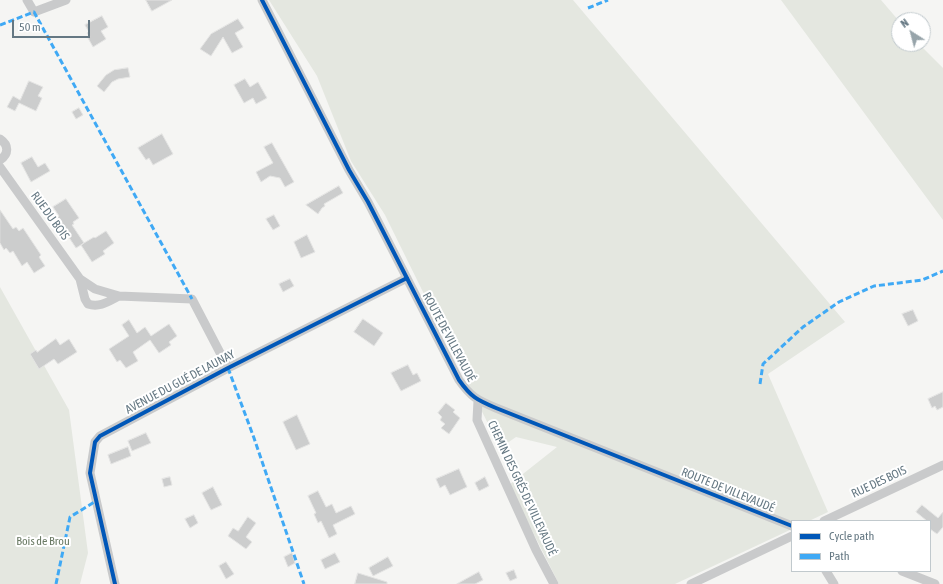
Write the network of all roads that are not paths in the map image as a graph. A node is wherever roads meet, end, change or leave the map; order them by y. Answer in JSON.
{"nodes":[{"id":1,"x":28,"y":0,"type":"edge"},
{"id":2,"x":66,"y":0,"type":"edge"},
{"id":3,"x":262,"y":0,"type":"edge"},
{"id":4,"x":0,"y":139,"type":"edge"},
{"id":5,"x":0,"y":160,"type":"edge"},
{"id":6,"x":0,"y":167,"type":"edge"},
{"id":7,"x":407,"y":278,"type":"junction"},
{"id":8,"x":80,"y":279,"type":"junction"},
{"id":9,"x":119,"y":296,"type":"junction"},
{"id":10,"x":228,"y":368,"type":"junction"},
{"id":11,"x":478,"y":401,"type":"junction"},
{"id":12,"x":943,"y":465,"type":"edge"},
{"id":13,"x":826,"y":520,"type":"edge"},
{"id":14,"x":791,"y":526,"type":"edge"},
{"id":15,"x":791,"y":536,"type":"edge"},
{"id":16,"x":827,"y":572,"type":"edge"},
{"id":17,"x":905,"y":572,"type":"edge"},
{"id":18,"x":115,"y":584,"type":"edge"},
{"id":19,"x":554,"y":584,"type":"edge"},
{"id":20,"x":692,"y":584,"type":"edge"},
{"id":21,"x":834,"y":584,"type":"edge"},
{"id":22,"x":935,"y":584,"type":"edge"}],
"edges":[{"from":1,"to":2,"type":"street"},
{"from":3,"to":7,"type":"street","name":"ROUTE DE VILLEVAUDÉ"},
{"from":4,"to":5,"type":"street"},
{"from":6,"to":8,"type":"street","name":"RUE DU BOIS"},
{"from":7,"to":10,"type":"street","name":"AVENUE DU GUÉ DE LAUNAY"},
{"from":7,"to":11,"type":"street","name":"ROUTE DE VILLEVAUDÉ"},
{"from":8,"to":9,"type":"street","name":"RUE DU BOIS"},
{"from":8,"to":9,"type":"street","name":"RUE DU BOIS"},
{"from":9,"to":10,"type":"street","name":"RUE DU BOIS"},
{"from":10,"to":18,"type":"street","name":"AVENUE DU GUÉ DE LAUNAY"},
{"from":11,"to":14,"type":"street","name":"ROUTE DE VILLEVAUDÉ"},
{"from":11,"to":19,"type":"street","name":"CHEMIN DES GRÉS DE VILLEVAUDÉ"},
{"from":12,"to":13,"type":"street","name":"RUE DES BOIS"},
{"from":15,"to":20,"type":"street"},
{"from":16,"to":21,"type":"street"},
{"from":17,"to":22,"type":"street"}]}
